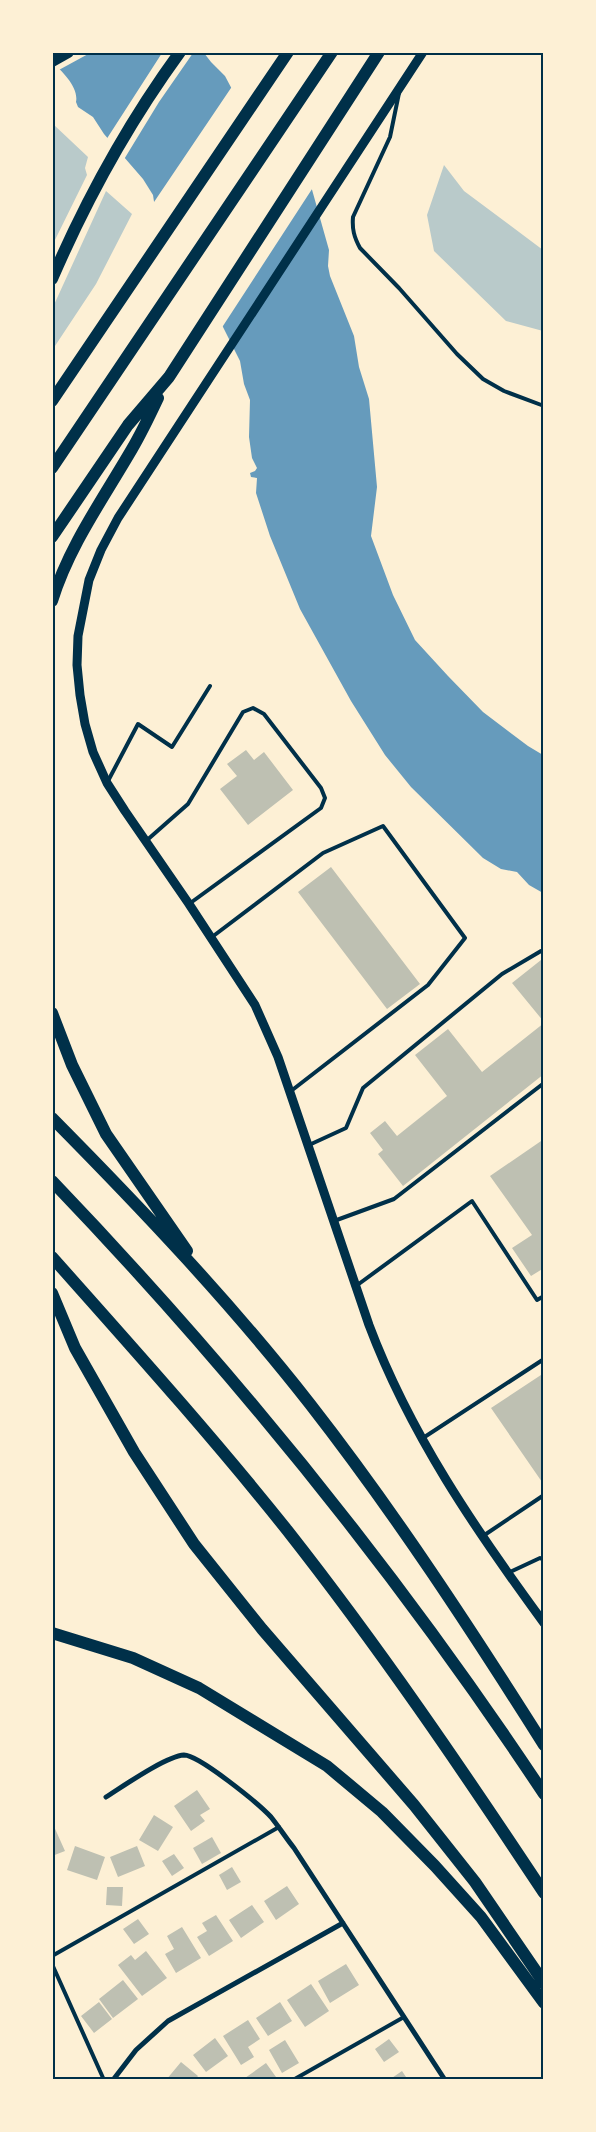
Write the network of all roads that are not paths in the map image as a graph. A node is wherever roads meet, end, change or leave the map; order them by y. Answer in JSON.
{"nodes":[{"id":1,"x":68,"y":52,"type":"edge"},
{"id":2,"x":180,"y":52,"type":"edge"},
{"id":3,"x":288,"y":52,"type":"edge"},
{"id":4,"x":332,"y":52,"type":"edge"},
{"id":5,"x":379,"y":52,"type":"edge"},
{"id":6,"x":423,"y":52,"type":"edge"},
{"id":7,"x":52,"y":61,"type":"edge"},
{"id":8,"x":401,"y":86,"type":"junction"},
{"id":9,"x":52,"y":279,"type":"edge"},
{"id":10,"x":169,"y":377,"type":"junction"},
{"id":11,"x":52,"y":401,"type":"edge"},
{"id":12,"x":544,"y":406,"type":"edge"},
{"id":13,"x":52,"y":468,"type":"edge"},
{"id":14,"x":52,"y":537,"type":"edge"},
{"id":15,"x":52,"y":601,"type":"edge"},
{"id":16,"x":210,"y":686,"type":"dead end"},
{"id":17,"x":107,"y":783,"type":"junction"},
{"id":18,"x":146,"y":841,"type":"junction"},
{"id":19,"x":190,"y":904,"type":"junction"},
{"id":20,"x":212,"y":937,"type":"junction"},
{"id":21,"x":544,"y":952,"type":"edge"},
{"id":22,"x":52,"y":1013,"type":"edge"},
{"id":23,"x":544,"y":1083,"type":"edge"},
{"id":24,"x":290,"y":1092,"type":"junction"},
{"id":25,"x":52,"y":1118,"type":"edge"},
{"id":26,"x":308,"y":1145,"type":"junction"},
{"id":27,"x":52,"y":1181,"type":"edge"},
{"id":28,"x":334,"y":1221,"type":"junction"},
{"id":29,"x":52,"y":1257,"type":"edge"},
{"id":30,"x":356,"y":1286,"type":"junction"},
{"id":31,"x":216,"y":1291,"type":"junction"},
{"id":32,"x":52,"y":1293,"type":"edge"},
{"id":33,"x":544,"y":1296,"type":"edge"},
{"id":34,"x":544,"y":1359,"type":"edge"},
{"id":35,"x":421,"y":1439,"type":"junction"},
{"id":36,"x":544,"y":1495,"type":"edge"},
{"id":37,"x":482,"y":1537,"type":"junction"},
{"id":38,"x":544,"y":1560,"type":"edge"},
{"id":39,"x":508,"y":1573,"type":"junction"},
{"id":40,"x":544,"y":1623,"type":"edge"},
{"id":41,"x":52,"y":1633,"type":"edge"},
{"id":42,"x":544,"y":1745,"type":"edge"},
{"id":43,"x":544,"y":1794,"type":"edge"},
{"id":44,"x":106,"y":1796,"type":"dead end"},
{"id":45,"x":279,"y":1827,"type":"junction"},
{"id":46,"x":544,"y":1893,"type":"edge"},
{"id":47,"x":343,"y":1924,"type":"junction"},
{"id":48,"x":52,"y":1956,"type":"edge"},
{"id":49,"x":52,"y":1964,"type":"edge"},
{"id":50,"x":544,"y":1983,"type":"edge"},
{"id":51,"x":544,"y":2003,"type":"edge"},
{"id":52,"x":404,"y":2016,"type":"junction"},
{"id":53,"x":104,"y":2080,"type":"edge"},
{"id":54,"x":113,"y":2080,"type":"edge"},
{"id":55,"x":293,"y":2080,"type":"edge"},
{"id":56,"x":445,"y":2080,"type":"edge"}],
"edges":[{"from":1,"to":7,"type":"highway"},
{"from":2,"to":9,"type":"highway"},
{"from":3,"to":11,"type":"highway"},
{"from":4,"to":13,"type":"highway"},
{"from":5,"to":10,"type":"highway"},
{"from":6,"to":8,"type":"street"},
{"from":8,"to":12,"type":"lane"},
{"from":8,"to":17,"type":"street"},
{"from":10,"to":14,"type":"highway"},
{"from":10,"to":15,"type":"highway"},
{"from":16,"to":17,"type":"lane"},
{"from":17,"to":18,"type":"street"},
{"from":18,"to":19,"type":"street"},
{"from":18,"to":19,"type":"lane"},
{"from":19,"to":20,"type":"street"},
{"from":20,"to":24,"type":"street"},
{"from":20,"to":24,"type":"lane"},
{"from":21,"to":26,"type":"lane"},
{"from":22,"to":31,"type":"highway"},
{"from":23,"to":28,"type":"lane"},
{"from":24,"to":26,"type":"street"},
{"from":25,"to":31,"type":"highway"},
{"from":26,"to":28,"type":"street"},
{"from":27,"to":43,"type":"highway"},
{"from":28,"to":30,"type":"street"},
{"from":29,"to":46,"type":"highway"},
{"from":30,"to":33,"type":"lane"},
{"from":30,"to":35,"type":"street"},
{"from":31,"to":42,"type":"highway"},
{"from":32,"to":50,"type":"highway"},
{"from":34,"to":35,"type":"lane"},
{"from":35,"to":37,"type":"street"},
{"from":36,"to":37,"type":"lane"},
{"from":37,"to":39,"type":"street"},
{"from":38,"to":39,"type":"lane"},
{"from":39,"to":40,"type":"street"},
{"from":41,"to":51,"type":"highway"},
{"from":44,"to":45,"type":"street"},
{"from":45,"to":47,"type":"street"},
{"from":45,"to":48,"type":"lane"},
{"from":47,"to":52,"type":"street"},
{"from":47,"to":54,"type":"street"},
{"from":49,"to":53,"type":"lane"},
{"from":52,"to":55,"type":"lane"},
{"from":52,"to":56,"type":"street"}]}
